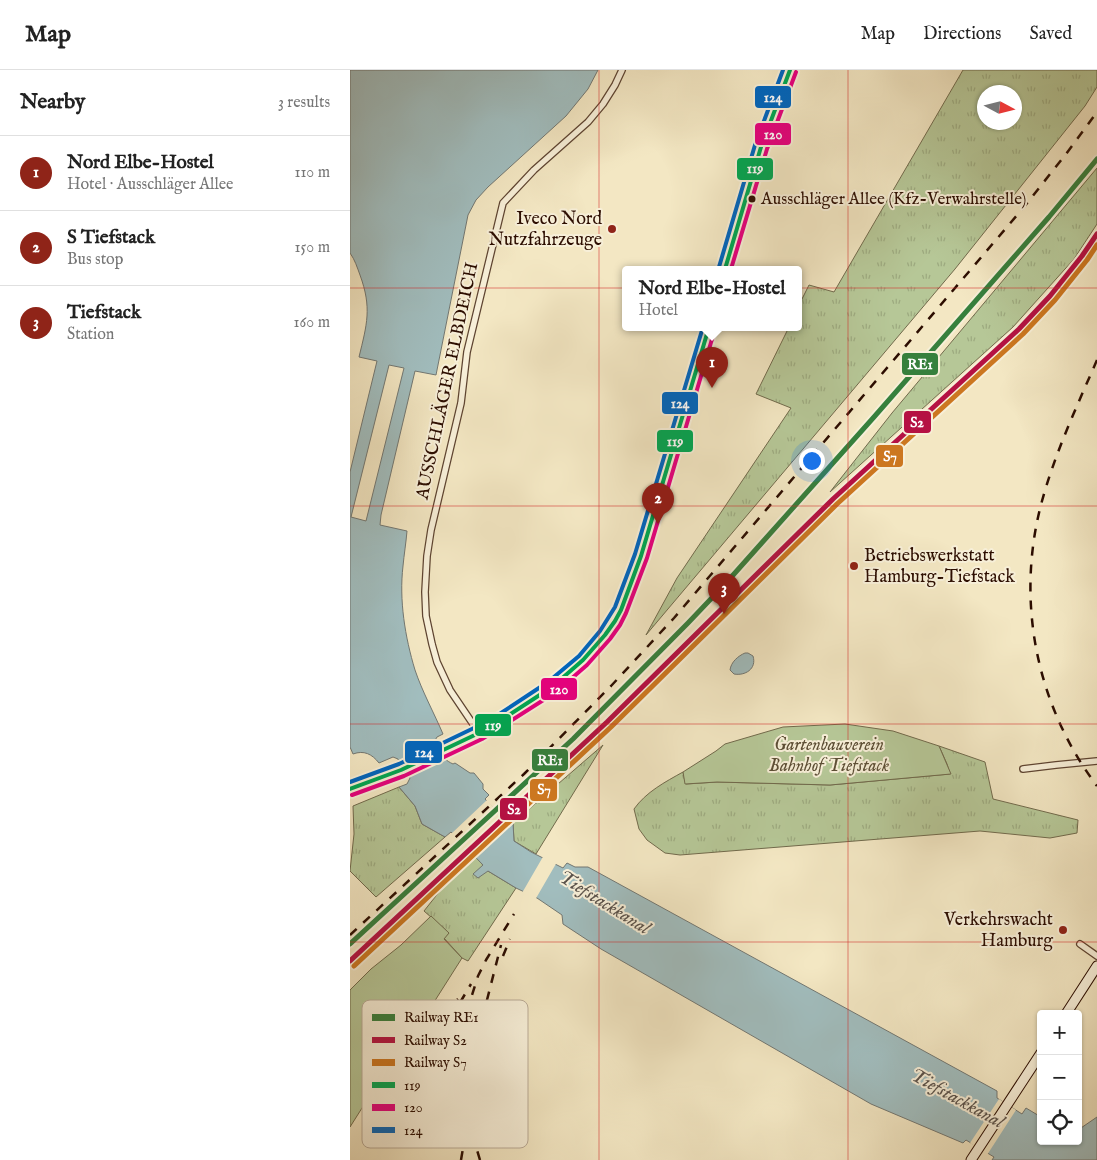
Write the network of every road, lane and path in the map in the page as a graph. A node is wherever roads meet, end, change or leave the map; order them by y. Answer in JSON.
{"nodes":[{"id":1,"x":622,"y":70,"type":"edge"},
{"id":2,"x":790,"y":70,"type":"edge"},
{"id":3,"x":727,"y":266,"type":"edge"},
{"id":4,"x":708,"y":331,"type":"edge"},
{"id":5,"x":479,"y":733,"type":"junction"},
{"id":6,"x":1097,"y":761,"type":"edge"},
{"id":7,"x":1023,"y":769,"type":"dead end"},
{"id":8,"x":350,"y":790,"type":"edge"},
{"id":9,"x":1080,"y":944,"type":"dead end"},
{"id":10,"x":1097,"y":956,"type":"edge"},
{"id":11,"x":1097,"y":966,"type":"edge"},
{"id":12,"x":1069,"y":1010,"type":"edge"},
{"id":13,"x":1039,"y":1055,"type":"edge"},
{"id":14,"x":971,"y":1160,"type":"edge"}],
"edges":[{"from":1,"to":5,"type":"street","name":"AUSSCHLÄGER ELBDEICH"},
{"from":2,"to":3,"type":"street"},
{"from":4,"to":5,"type":"street"},
{"from":5,"to":8,"type":"street"},
{"from":6,"to":7,"type":"street"},
{"from":9,"to":10,"type":"street"},
{"from":11,"to":12,"type":"main road"},
{"from":13,"to":14,"type":"main road"}]}
